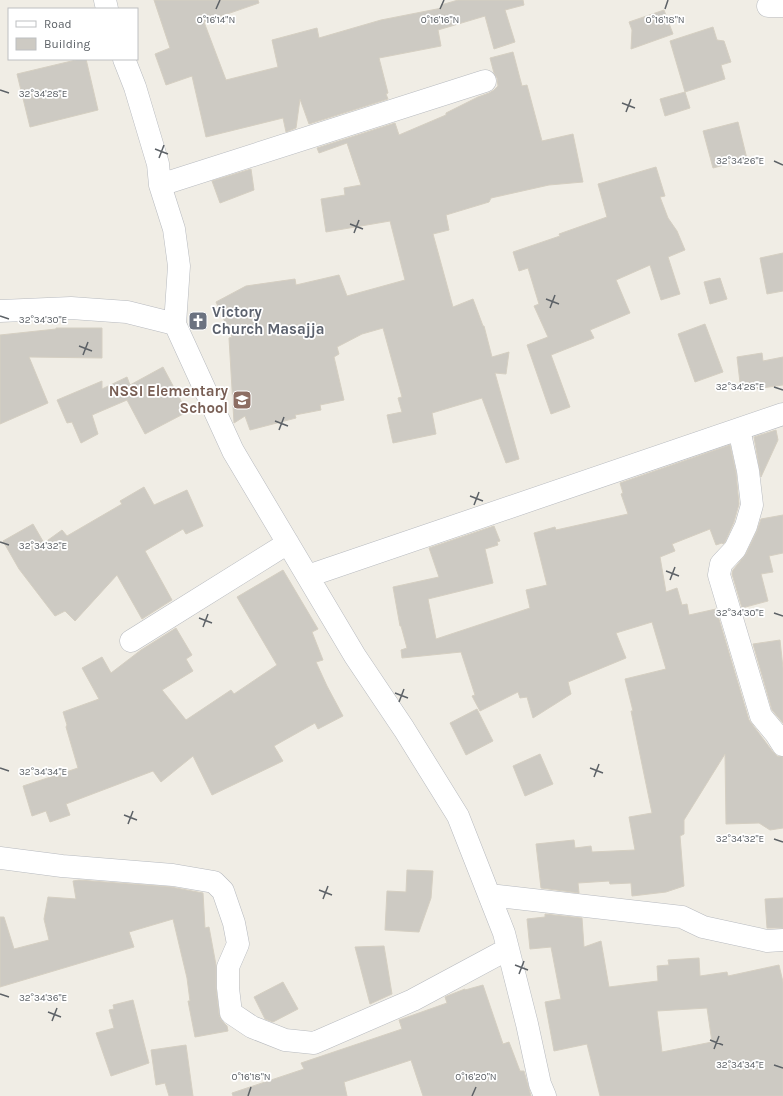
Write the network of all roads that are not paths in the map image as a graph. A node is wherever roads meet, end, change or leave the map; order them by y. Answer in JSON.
{"nodes":[{"id":1,"x":124,"y":60,"type":"edge"},
{"id":2,"x":485,"y":81,"type":"dead end"},
{"id":3,"x":160,"y":185,"type":"junction"},
{"id":4,"x":0,"y":312,"type":"edge"},
{"id":5,"x":175,"y":324,"type":"junction"},
{"id":6,"x":783,"y":414,"type":"edge"},
{"id":7,"x":739,"y":429,"type":"junction"},
{"id":8,"x":288,"y":543,"type":"junction"},
{"id":9,"x":308,"y":576,"type":"junction"},
{"id":10,"x":131,"y":641,"type":"dead end"},
{"id":11,"x":783,"y":745,"type":"edge"},
{"id":12,"x":0,"y":858,"type":"edge"},
{"id":13,"x":489,"y":895,"type":"junction"},
{"id":14,"x":783,"y":940,"type":"edge"},
{"id":15,"x":508,"y":949,"type":"junction"},
{"id":16,"x":545,"y":1096,"type":"edge"}],
"edges":[{"from":1,"to":3,"type":"street"},
{"from":2,"to":3,"type":"street"},
{"from":3,"to":5,"type":"street"},
{"from":4,"to":5,"type":"street"},
{"from":5,"to":8,"type":"street"},
{"from":6,"to":7,"type":"street"},
{"from":7,"to":9,"type":"street"},
{"from":7,"to":11,"type":"street"},
{"from":8,"to":9,"type":"street"},
{"from":8,"to":10,"type":"street"},
{"from":9,"to":13,"type":"street"},
{"from":12,"to":15,"type":"street"},
{"from":13,"to":14,"type":"street"},
{"from":13,"to":15,"type":"street"},
{"from":15,"to":16,"type":"street"}]}
